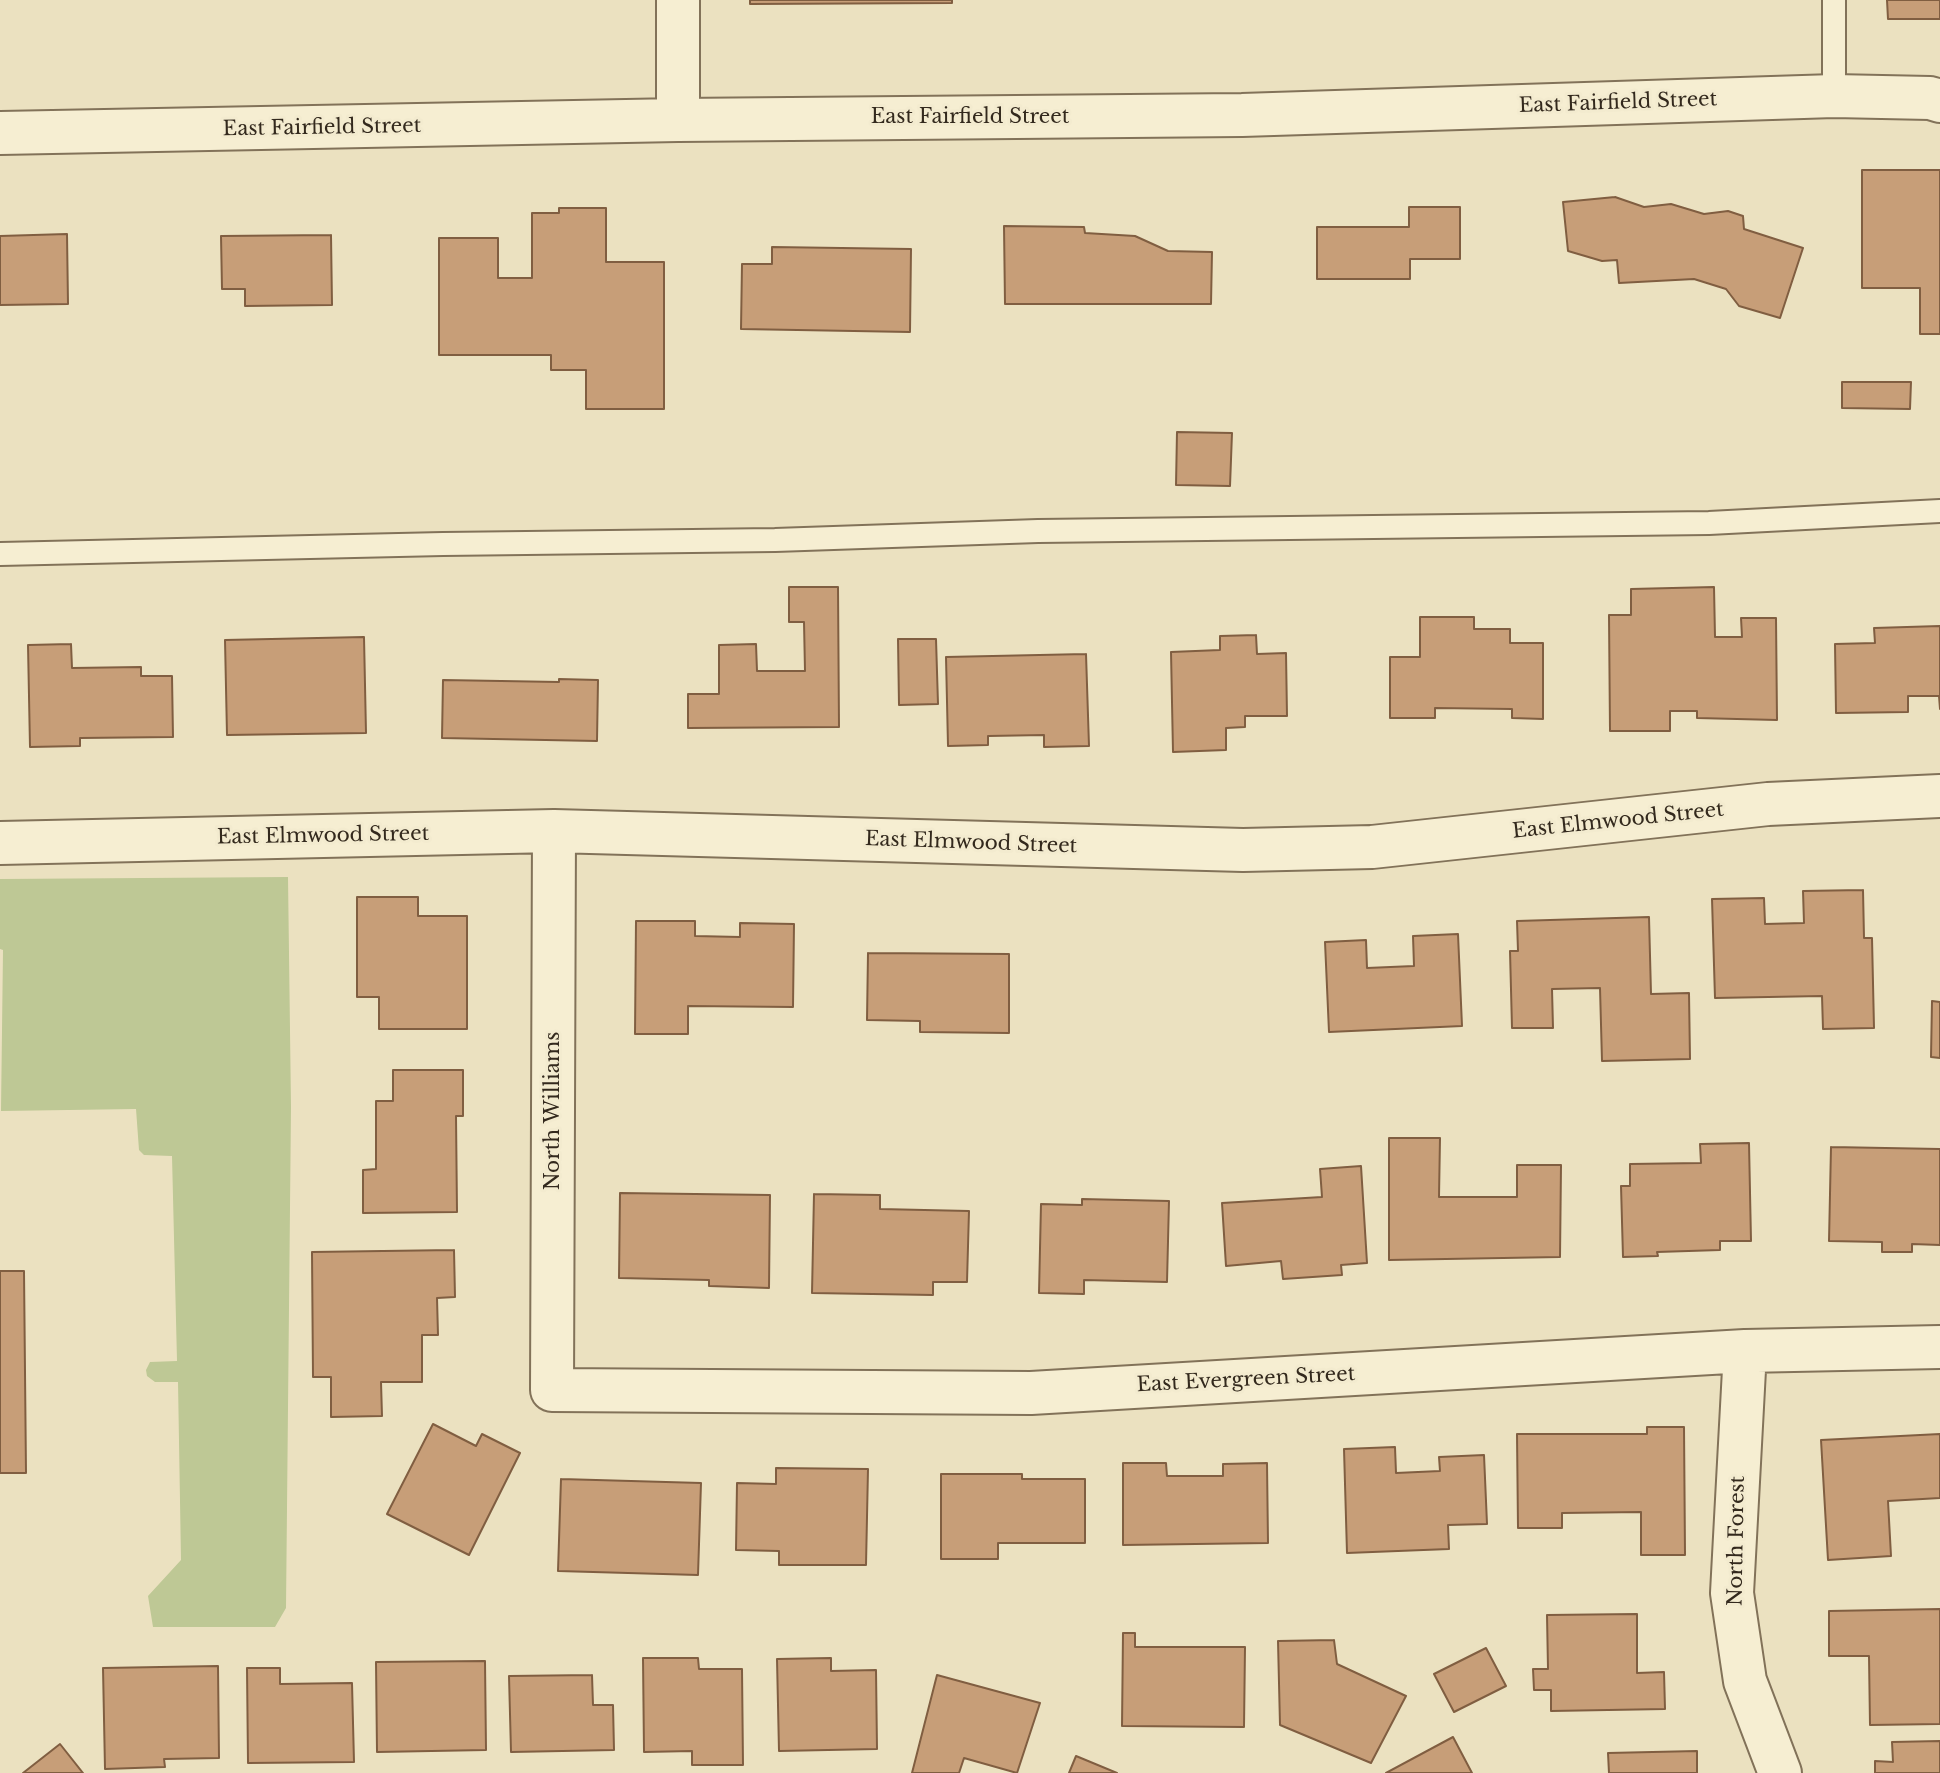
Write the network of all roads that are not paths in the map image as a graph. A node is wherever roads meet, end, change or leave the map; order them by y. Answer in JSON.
{"nodes":[{"id":1,"x":678,"y":0,"type":"edge"},
{"id":2,"x":1834,"y":0,"type":"edge"},
{"id":3,"x":1834,"y":96,"type":"junction"},
{"id":4,"x":1940,"y":101,"type":"edge"},
{"id":5,"x":678,"y":120,"type":"junction"},
{"id":6,"x":0,"y":133,"type":"edge"},
{"id":7,"x":1940,"y":511,"type":"edge"},
{"id":8,"x":0,"y":554,"type":"edge"},
{"id":9,"x":1940,"y":796,"type":"edge"},
{"id":10,"x":554,"y":831,"type":"junction"},
{"id":11,"x":0,"y":843,"type":"edge"},
{"id":12,"x":1940,"y":1347,"type":"edge"},
{"id":13,"x":1745,"y":1351,"type":"junction"},
{"id":14,"x":552,"y":1390,"type":"joint"},
{"id":15,"x":1780,"y":1773,"type":"edge"}],
"edges":[{"from":1,"to":5,"type":"street"},
{"from":2,"to":3,"type":"lane"},
{"from":3,"to":4,"type":"street","name":"East Fairfield Street"},
{"from":3,"to":5,"type":"street","name":"East Fairfield Street"},
{"from":5,"to":6,"type":"street","name":"East Fairfield Street"},
{"from":7,"to":8,"type":"lane"},
{"from":9,"to":10,"type":"street","name":"East Elmwood Street"},
{"from":10,"to":11,"type":"street","name":"East Elmwood Street"},
{"from":10,"to":14,"type":"street","name":"North Williams"},
{"from":12,"to":13,"type":"street","name":"East Evergreen Street"},
{"from":13,"to":14,"type":"street","name":"East Evergreen Street"},
{"from":13,"to":15,"type":"street","name":"North Forest"}]}
